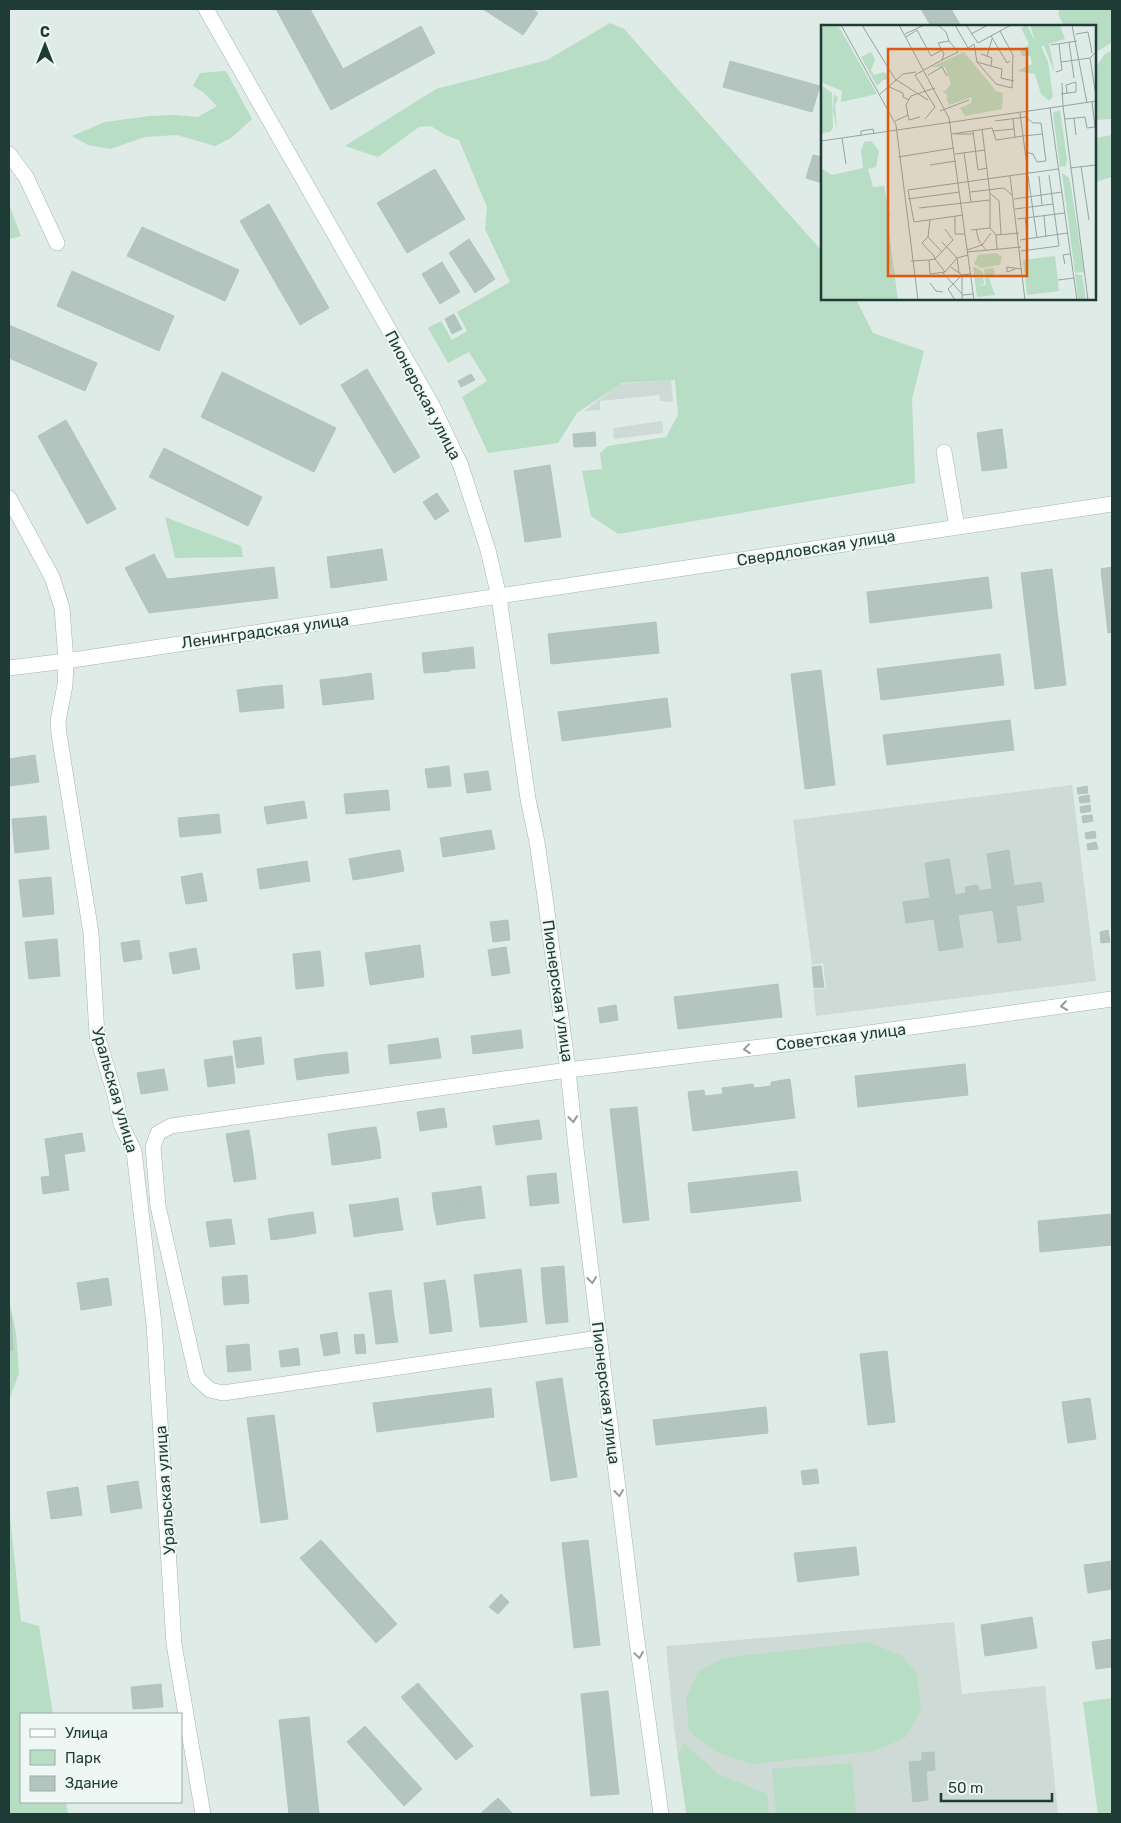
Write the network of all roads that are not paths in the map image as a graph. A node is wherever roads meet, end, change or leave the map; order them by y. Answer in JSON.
{"nodes":[{"id":1,"x":206,"y":9,"type":"edge"},
{"id":2,"x":9,"y":154,"type":"edge"},
{"id":3,"x":57,"y":243,"type":"dead end"},
{"id":4,"x":944,"y":452,"type":"dead end"},
{"id":5,"x":9,"y":498,"type":"edge"},
{"id":6,"x":1112,"y":504,"type":"edge"},
{"id":7,"x":957,"y":527,"type":"junction"},
{"id":8,"x":521,"y":594,"type":"joint"},
{"id":9,"x":499,"y":597,"type":"junction"},
{"id":10,"x":66,"y":661,"type":"junction"},
{"id":11,"x":9,"y":668,"type":"edge"},
{"id":12,"x":1112,"y":999,"type":"edge"},
{"id":13,"x":568,"y":1070,"type":"junction"},
{"id":14,"x":152,"y":1147,"type":"junction"},
{"id":15,"x":134,"y":1151,"type":"junction"},
{"id":16,"x":599,"y":1338,"type":"junction"},
{"id":17,"x":202,"y":1814,"type":"edge"},
{"id":18,"x":662,"y":1814,"type":"edge"}],
"edges":[{"from":1,"to":9,"type":"street","name":"Пионерская улица"},
{"from":2,"to":3,"type":"street"},
{"from":4,"to":7,"type":"street"},
{"from":5,"to":10,"type":"street","name":"Уральская улица"},
{"from":6,"to":7,"type":"street","name":"Свердловская улица"},
{"from":7,"to":8,"type":"street","name":"Свердловская улица"},
{"from":8,"to":9,"type":"street","name":"Ленинградская улица"},
{"from":9,"to":10,"type":"street","name":"Ленинградская улица"},
{"from":9,"to":13,"type":"street","name":"Пионерская улица"},
{"from":10,"to":11,"type":"street","name":"Ленинградская улица"},
{"from":10,"to":15,"type":"street","name":"Уральская улица"},
{"from":12,"to":13,"type":"street","name":"Советская улица","one_way":true},
{"from":13,"to":14,"type":"street","name":"Советская улица"},
{"from":13,"to":16,"type":"street","name":"Пионерская улица","one_way":true},
{"from":14,"to":15,"type":"street"},
{"from":14,"to":16,"type":"street"},
{"from":15,"to":17,"type":"street","name":"Уральская улица"},
{"from":16,"to":18,"type":"street","name":"Пионерская улица","one_way":true}]}
